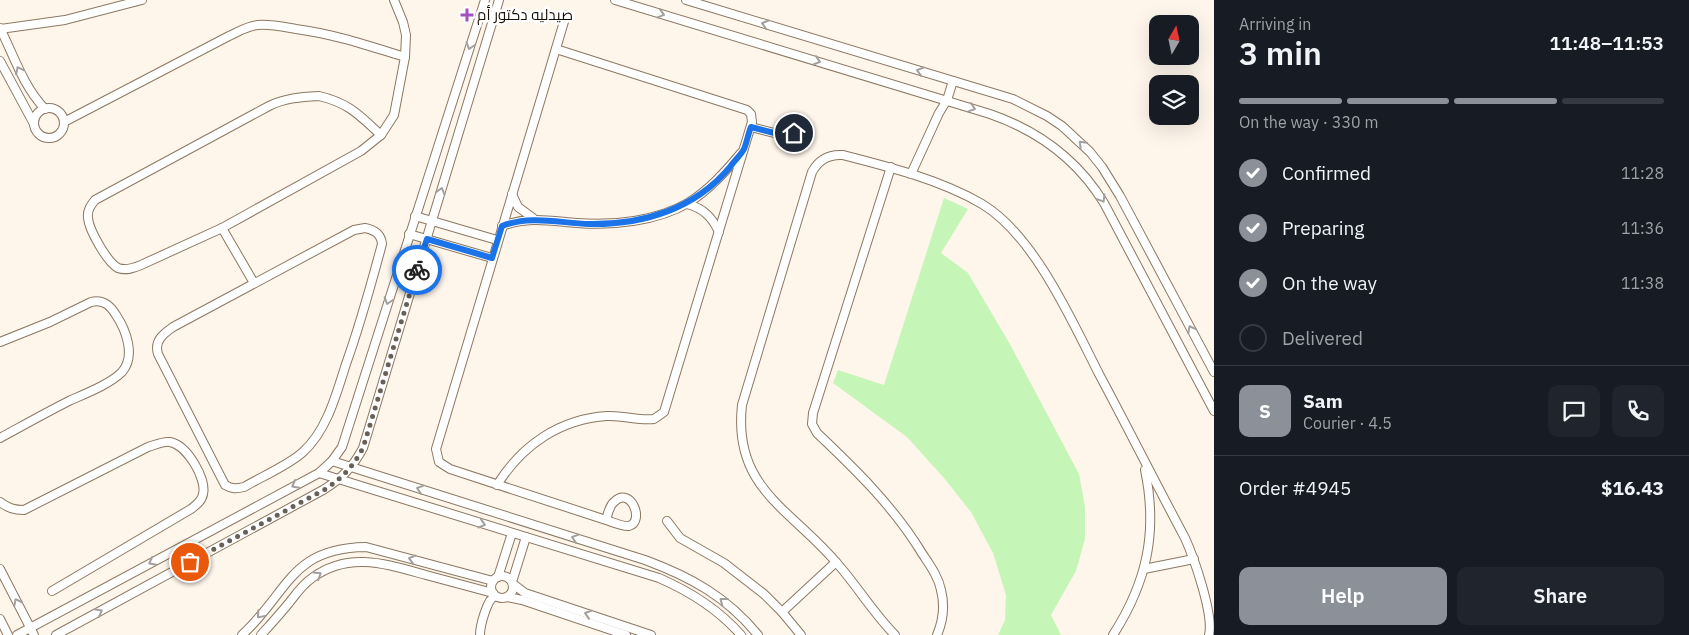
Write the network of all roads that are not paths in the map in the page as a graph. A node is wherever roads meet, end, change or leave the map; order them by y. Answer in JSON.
{"nodes":[{"id":1,"x":142,"y":0,"type":"edge"},
{"id":2,"x":394,"y":0,"type":"edge"},
{"id":3,"x":485,"y":0,"type":"edge"},
{"id":4,"x":499,"y":0,"type":"edge"},
{"id":5,"x":615,"y":0,"type":"edge"},
{"id":6,"x":686,"y":0,"type":"edge"},
{"id":7,"x":566,"y":15,"type":"dead end"},
{"id":8,"x":0,"y":29,"type":"edge"},
{"id":9,"x":556,"y":49,"type":"junction"},
{"id":10,"x":406,"y":57,"type":"junction"},
{"id":11,"x":0,"y":61,"type":"edge"},
{"id":12,"x":953,"y":81,"type":"junction"},
{"id":13,"x":947,"y":100,"type":"junction"},
{"id":14,"x":45,"y":109,"type":"junction"},
{"id":15,"x":64,"y":122,"type":"junction"},
{"id":16,"x":34,"y":124,"type":"junction"},
{"id":17,"x":751,"y":127,"type":"junction"},
{"id":18,"x":795,"y":130,"type":"dead end"},
{"id":19,"x":382,"y":135,"type":"junction"},
{"id":20,"x":744,"y":150,"type":"junction"},
{"id":21,"x":891,"y":167,"type":"junction"},
{"id":22,"x":911,"y":174,"type":"junction"},
{"id":23,"x":512,"y":194,"type":"junction"},
{"id":24,"x":686,"y":204,"type":"junction"},
{"id":25,"x":415,"y":216,"type":"junction"},
{"id":26,"x":535,"y":219,"type":"junction"},
{"id":27,"x":432,"y":221,"type":"junction"},
{"id":28,"x":502,"y":226,"type":"junction"},
{"id":29,"x":222,"y":228,"type":"junction"},
{"id":30,"x":719,"y":232,"type":"junction"},
{"id":31,"x":409,"y":234,"type":"junction"},
{"id":32,"x":427,"y":239,"type":"junction"},
{"id":33,"x":497,"y":240,"type":"junction"},
{"id":34,"x":492,"y":258,"type":"junction"},
{"id":35,"x":254,"y":283,"type":"junction"},
{"id":36,"x":0,"y":342,"type":"edge"},
{"id":37,"x":1214,"y":372,"type":"edge"},
{"id":38,"x":1214,"y":411,"type":"edge"},
{"id":39,"x":0,"y":438,"type":"edge"},
{"id":40,"x":332,"y":461,"type":"junction"},
{"id":41,"x":1144,"y":461,"type":"junction"},
{"id":42,"x":352,"y":467,"type":"junction"},
{"id":43,"x":319,"y":473,"type":"junction"},
{"id":44,"x":340,"y":479,"type":"junction"},
{"id":45,"x":497,"y":485,"type":"junction"},
{"id":46,"x":0,"y":502,"type":"edge"},
{"id":47,"x":606,"y":520,"type":"dead end"},
{"id":48,"x":667,"y":521,"type":"dead end"},
{"id":49,"x":512,"y":533,"type":"junction"},
{"id":50,"x":526,"y":537,"type":"junction"},
{"id":51,"x":383,"y":551,"type":"junction"},
{"id":52,"x":1194,"y":559,"type":"junction"},
{"id":53,"x":645,"y":560,"type":"junction"},
{"id":54,"x":836,"y":562,"type":"junction"},
{"id":55,"x":381,"y":563,"type":"junction"},
{"id":56,"x":433,"y":565,"type":"junction"},
{"id":57,"x":0,"y":569,"type":"edge"},
{"id":58,"x":1144,"y":569,"type":"junction"},
{"id":59,"x":641,"y":572,"type":"junction"},
{"id":60,"x":470,"y":575,"type":"junction"},
{"id":61,"x":430,"y":576,"type":"junction"},
{"id":62,"x":495,"y":579,"type":"junction"},
{"id":63,"x":513,"y":583,"type":"junction"},
{"id":64,"x":467,"y":586,"type":"junction"},
{"id":65,"x":52,"y":591,"type":"dead end"},
{"id":66,"x":494,"y":594,"type":"junction"},
{"id":67,"x":277,"y":595,"type":"junction"},
{"id":68,"x":506,"y":597,"type":"junction"},
{"id":69,"x":528,"y":598,"type":"junction"},
{"id":70,"x":288,"y":604,"type":"junction"},
{"id":71,"x":782,"y":612,"type":"junction"},
{"id":72,"x":0,"y":619,"type":"edge"},
{"id":73,"x":608,"y":625,"type":"junction"},
{"id":74,"x":32,"y":631,"type":"edge"},
{"id":75,"x":245,"y":634,"type":"edge"},
{"id":76,"x":8,"y":635,"type":"edge"},
{"id":77,"x":16,"y":635,"type":"edge"},
{"id":78,"x":56,"y":635,"type":"edge"},
{"id":79,"x":261,"y":635,"type":"edge"},
{"id":80,"x":480,"y":635,"type":"edge"},
{"id":81,"x":626,"y":635,"type":"edge"},
{"id":82,"x":651,"y":635,"type":"edge"},
{"id":83,"x":741,"y":635,"type":"edge"},
{"id":84,"x":758,"y":635,"type":"edge"},
{"id":85,"x":802,"y":635,"type":"edge"},
{"id":86,"x":895,"y":635,"type":"edge"},
{"id":87,"x":937,"y":635,"type":"edge"},
{"id":88,"x":1113,"y":635,"type":"edge"},
{"id":89,"x":1209,"y":635,"type":"edge"}],
"edges":[{"from":1,"to":8,"type":"street"},
{"from":2,"to":10,"type":"street"},
{"from":3,"to":25,"type":"street","one_way":true},
{"from":27,"to":4,"type":"street","one_way":true},
{"from":5,"to":13,"type":"street","one_way":true},
{"from":12,"to":6,"type":"street","one_way":true},
{"from":7,"to":9,"type":"street"},
{"from":14,"to":8,"type":"street","one_way":true},
{"from":9,"to":17,"type":"street"},
{"from":9,"to":23,"type":"street"},
{"from":10,"to":15,"type":"street"},
{"from":10,"to":19,"type":"street"},
{"from":11,"to":16,"type":"street"},
{"from":12,"to":13,"type":"street"},
{"from":37,"to":12,"type":"street","one_way":true},
{"from":13,"to":22,"type":"street"},
{"from":13,"to":38,"type":"street","one_way":true},
{"from":14,"to":15,"type":"street"},
{"from":14,"to":16,"type":"street"},
{"from":15,"to":16,"type":"street"},
{"from":17,"to":18,"type":"street"},
{"from":17,"to":20,"type":"street"},
{"from":19,"to":29,"type":"street"},
{"from":19,"to":29,"type":"street"},
{"from":20,"to":24,"type":"street"},
{"from":20,"to":30,"type":"street"},
{"from":21,"to":22,"type":"street"},
{"from":21,"to":54,"type":"street"},
{"from":21,"to":87,"type":"street"},
{"from":22,"to":41,"type":"street"},
{"from":23,"to":26,"type":"street"},
{"from":23,"to":28,"type":"street"},
{"from":24,"to":26,"type":"street"},
{"from":24,"to":30,"type":"street"},
{"from":25,"to":27,"type":"street"},
{"from":25,"to":31,"type":"street"},
{"from":26,"to":28,"type":"street"},
{"from":27,"to":32,"type":"street"},
{"from":27,"to":33,"type":"street"},
{"from":28,"to":33,"type":"street"},
{"from":29,"to":35,"type":"street"},
{"from":30,"to":45,"type":"street"},
{"from":31,"to":32,"type":"street"},
{"from":31,"to":40,"type":"street","one_way":true},
{"from":32,"to":34,"type":"street"},
{"from":32,"to":42,"type":"street"},
{"from":33,"to":34,"type":"street"},
{"from":34,"to":45,"type":"street"},
{"from":35,"to":35,"type":"street"},
{"from":36,"to":39,"type":"street"},
{"from":40,"to":42,"type":"street"},
{"from":40,"to":43,"type":"street"},
{"from":41,"to":52,"type":"street"},
{"from":41,"to":58,"type":"street"},
{"from":42,"to":44,"type":"street"},
{"from":53,"to":42,"type":"street","one_way":true},
{"from":43,"to":44,"type":"street"},
{"from":43,"to":74,"type":"street","one_way":true},
{"from":44,"to":49,"type":"street","one_way":true},
{"from":78,"to":44,"type":"street","one_way":true},
{"from":45,"to":47,"type":"street"},
{"from":46,"to":65,"type":"street"},
{"from":48,"to":71,"type":"street"},
{"from":49,"to":50,"type":"street"},
{"from":49,"to":62,"type":"street"},
{"from":50,"to":59,"type":"street"},
{"from":50,"to":63,"type":"street"},
{"from":51,"to":55,"type":"street"},
{"from":56,"to":51,"type":"street","one_way":true},
{"from":51,"to":67,"type":"street"},
{"from":52,"to":58,"type":"street"},
{"from":52,"to":89,"type":"street"},
{"from":53,"to":59,"type":"street"},
{"from":84,"to":53,"type":"street","one_way":true},
{"from":54,"to":71,"type":"street"},
{"from":54,"to":86,"type":"street"},
{"from":55,"to":61,"type":"street"},
{"from":70,"to":55,"type":"street","one_way":true},
{"from":56,"to":60,"type":"street"},
{"from":56,"to":61,"type":"street"},
{"from":74,"to":57,"type":"street","one_way":true},
{"from":58,"to":88,"type":"street"},
{"from":59,"to":83,"type":"street"},
{"from":60,"to":62,"type":"street"},
{"from":60,"to":64,"type":"street"},
{"from":61,"to":64,"type":"street"},
{"from":62,"to":63,"type":"street"},
{"from":62,"to":66,"type":"street"},
{"from":63,"to":68,"type":"street"},
{"from":63,"to":69,"type":"street"},
{"from":64,"to":66,"type":"street"},
{"from":66,"to":68,"type":"street"},
{"from":66,"to":80,"type":"street"},
{"from":67,"to":70,"type":"street"},
{"from":67,"to":75,"type":"street","one_way":true},
{"from":68,"to":69,"type":"street"},
{"from":69,"to":73,"type":"street"},
{"from":70,"to":79,"type":"street"},
{"from":71,"to":85,"type":"street"},
{"from":72,"to":76,"type":"street"},
{"from":73,"to":81,"type":"street"},
{"from":73,"to":82,"type":"street"},
{"from":74,"to":77,"type":"street"}]}
